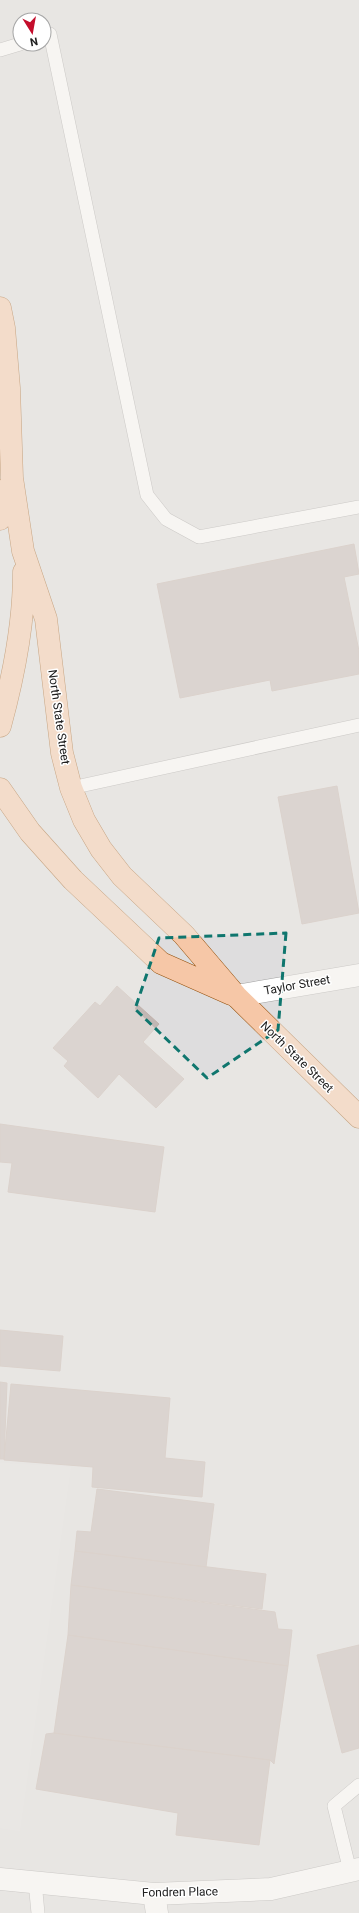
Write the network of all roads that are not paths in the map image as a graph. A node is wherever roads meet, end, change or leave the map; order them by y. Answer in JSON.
{"nodes":[{"id":1,"x":52,"y":44,"type":"edge"},
{"id":2,"x":12,"y":46,"type":"edge"},
{"id":3,"x":0,"y":50,"type":"edge"},
{"id":4,"x":0,"y":308,"type":"edge"},
{"id":5,"x":12,"y":478,"type":"junction"},
{"id":6,"x":0,"y":498,"type":"edge"},
{"id":7,"x":359,"y":507,"type":"edge"},
{"id":8,"x":0,"y":519,"type":"edge"},
{"id":9,"x":24,"y":551,"type":"junction"},
{"id":10,"x":359,"y":725,"type":"edge"},
{"id":11,"x":0,"y":726,"type":"edge"},
{"id":12,"x":71,"y":788,"type":"junction"},
{"id":13,"x":0,"y":789,"type":"edge"},
{"id":14,"x":359,"y":975,"type":"edge"},
{"id":15,"x":236,"y":996,"type":"junction"},
{"id":16,"x":359,"y":1117,"type":"edge"},
{"id":17,"x":359,"y":1785,"type":"edge"},
{"id":18,"x":354,"y":1870,"type":"edge"},
{"id":19,"x":0,"y":1879,"type":"edge"},
{"id":20,"x":35,"y":1882,"type":"junction"},
{"id":21,"x":155,"y":1903,"type":"edge"},
{"id":22,"x":38,"y":1913,"type":"edge"}],
"edges":[{"from":1,"to":7,"type":"lane"},
{"from":2,"to":3,"type":"lane"},
{"from":4,"to":5,"type":"main road","name":"North State Street"},
{"from":5,"to":6,"type":"main road"},
{"from":5,"to":8,"type":"main road","name":"North State Street"},
{"from":5,"to":9,"type":"main road","name":"North State Street"},
{"from":9,"to":11,"type":"main road"},
{"from":9,"to":12,"type":"main road","name":"North State Street"},
{"from":10,"to":12,"type":"lane"},
{"from":12,"to":15,"type":"main road","name":"North State Street"},
{"from":13,"to":15,"type":"main road","name":"North State Street"},
{"from":14,"to":15,"type":"street","name":"Taylor Street"},
{"from":15,"to":16,"type":"main road","name":"North State Street"},
{"from":17,"to":18,"type":"lane"},
{"from":18,"to":21,"type":"street","name":"Fondren Place"},
{"from":19,"to":20,"type":"street","name":"Fondren Place"},
{"from":20,"to":21,"type":"street","name":"Fondren Place"},
{"from":20,"to":22,"type":"lane"}]}
